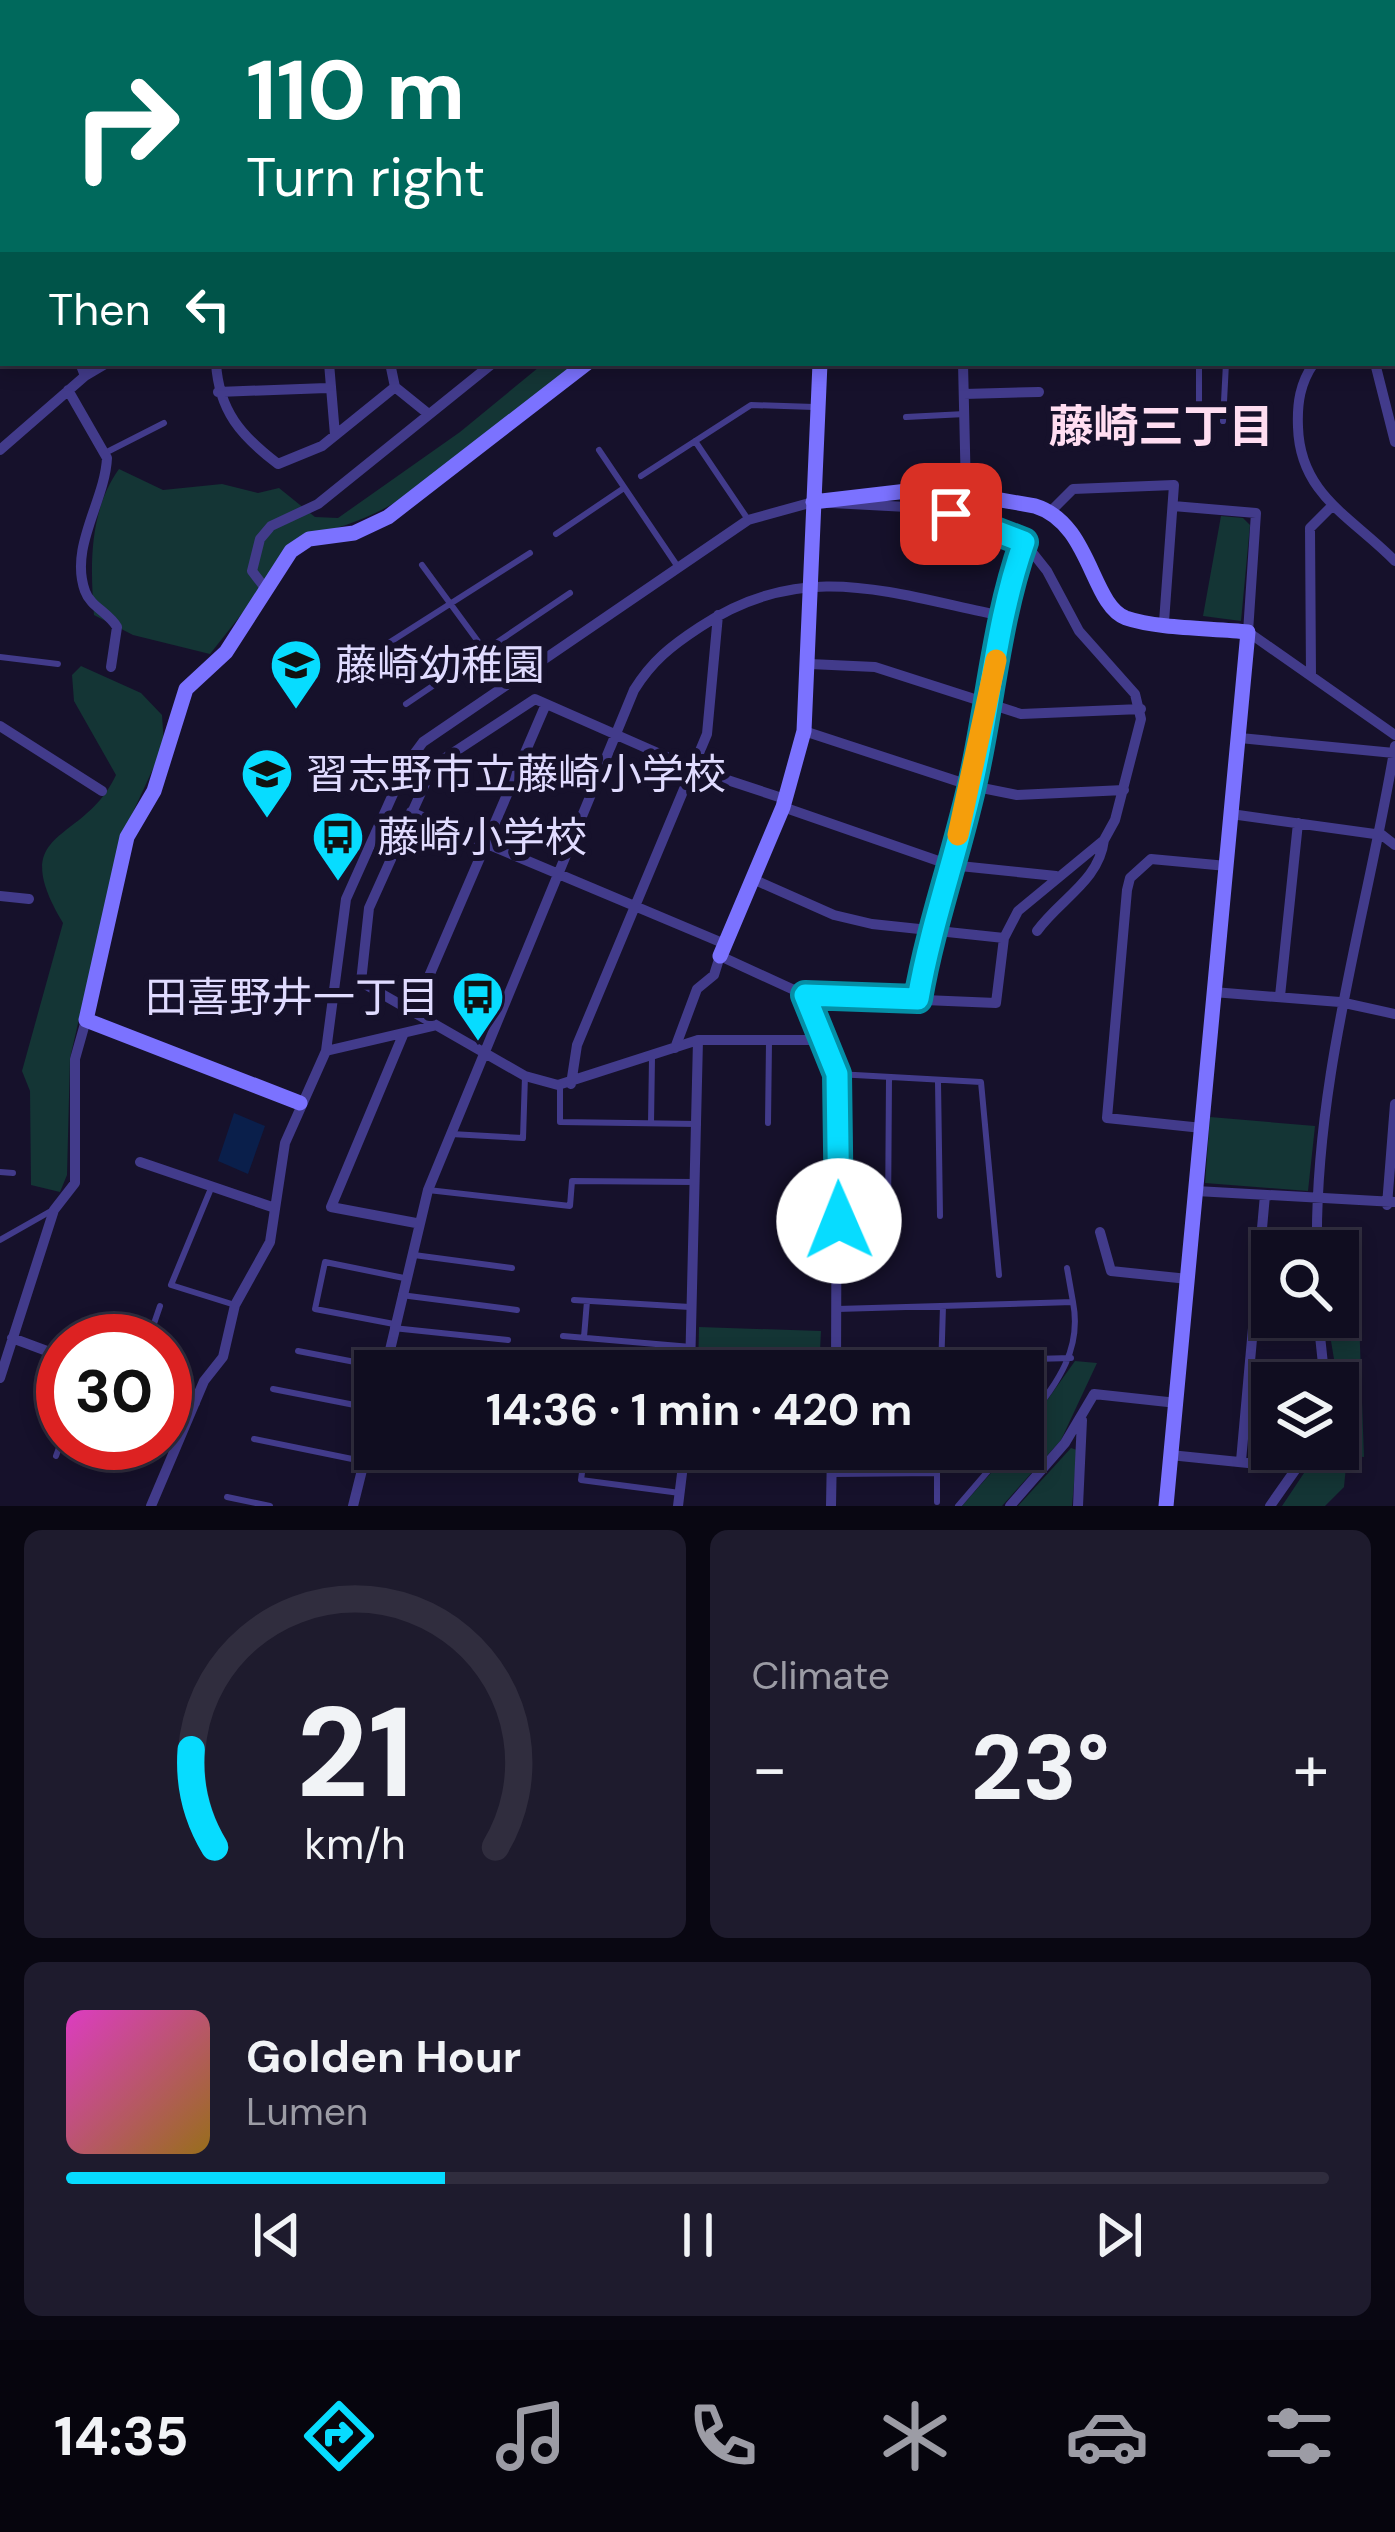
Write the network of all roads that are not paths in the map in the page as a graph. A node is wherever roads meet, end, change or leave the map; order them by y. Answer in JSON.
{"nodes":[{"id":1,"x":81,"y":366,"type":"edge"},
{"id":2,"x":102,"y":366,"type":"edge"},
{"id":3,"x":216,"y":366,"type":"edge"},
{"id":4,"x":329,"y":366,"type":"edge"},
{"id":5,"x":391,"y":366,"type":"edge"},
{"id":6,"x":489,"y":366,"type":"edge"},
{"id":7,"x":583,"y":366,"type":"edge"},
{"id":8,"x":820,"y":366,"type":"edge"},
{"id":9,"x":963,"y":366,"type":"edge"},
{"id":10,"x":1199,"y":366,"type":"edge"},
{"id":11,"x":1226,"y":366,"type":"edge"},
{"id":12,"x":1312,"y":366,"type":"edge"},
{"id":13,"x":1376,"y":366,"type":"edge"},
{"id":14,"x":85,"y":376,"type":"junction"},
{"id":15,"x":1395,"y":385,"type":"edge"},
{"id":16,"x":395,"y":387,"type":"junction"},
{"id":17,"x":327,"y":388,"type":"junction"},
{"id":18,"x":1380,"y":388,"type":"junction"},
{"id":19,"x":68,"y":390,"type":"junction"},
{"id":20,"x":218,"y":392,"type":"junction"},
{"id":21,"x":1040,"y":392,"type":"dead end"},
{"id":22,"x":964,"y":394,"type":"junction"},
{"id":23,"x":818,"y":406,"type":"junction"},
{"id":24,"x":426,"y":412,"type":"junction"},
{"id":25,"x":964,"y":414,"type":"junction"},
{"id":26,"x":1198,"y":414,"type":"dead end"},
{"id":27,"x":906,"y":417,"type":"dead end"},
{"id":28,"x":1223,"y":421,"type":"dead end"},
{"id":29,"x":164,"y":423,"type":"dead end"},
{"id":30,"x":335,"y":435,"type":"junction"},
{"id":31,"x":695,"y":441,"type":"junction"},
{"id":32,"x":1395,"y":442,"type":"edge"},
{"id":33,"x":0,"y":450,"type":"edge"},
{"id":34,"x":599,"y":450,"type":"dead end"},
{"id":35,"x":105,"y":453,"type":"junction"},
{"id":36,"x":641,"y":476,"type":"dead end"},
{"id":37,"x":623,"y":488,"type":"junction"},
{"id":38,"x":966,"y":493,"type":"junction"},
{"id":39,"x":813,"y":502,"type":"junction"},
{"id":40,"x":1173,"y":506,"type":"junction"},
{"id":41,"x":1332,"y":506,"type":"junction"},
{"id":42,"x":1051,"y":511,"type":"junction"},
{"id":43,"x":748,"y":520,"type":"junction"},
{"id":44,"x":556,"y":534,"type":"dead end"},
{"id":45,"x":1024,"y":542,"type":"junction"},
{"id":46,"x":530,"y":553,"type":"dead end"},
{"id":47,"x":1395,"y":561,"type":"edge"},
{"id":48,"x":422,"y":565,"type":"dead end"},
{"id":49,"x":678,"y":567,"type":"junction"},
{"id":50,"x":812,"y":586,"type":"junction"},
{"id":51,"x":265,"y":588,"type":"junction"},
{"id":52,"x":571,"y":593,"type":"dead end"},
{"id":53,"x":452,"y":602,"type":"junction"},
{"id":54,"x":718,"y":615,"type":"junction"},
{"id":55,"x":1002,"y":616,"type":"junction"},
{"id":56,"x":1163,"y":622,"type":"junction"},
{"id":57,"x":1248,"y":632,"type":"junction"},
{"id":58,"x":485,"y":649,"type":"junction"},
{"id":59,"x":376,"y":651,"type":"dead end"},
{"id":60,"x":0,"y":657,"type":"edge"},
{"id":61,"x":58,"y":664,"type":"dead end"},
{"id":62,"x":809,"y":664,"type":"junction"},
{"id":63,"x":111,"y":667,"type":"dead end"},
{"id":64,"x":1311,"y":676,"type":"junction"},
{"id":65,"x":507,"y":681,"type":"junction"},
{"id":66,"x":406,"y":704,"type":"dead end"},
{"id":67,"x":545,"y":704,"type":"junction"},
{"id":68,"x":990,"y":707,"type":"junction"},
{"id":69,"x":1141,"y":709,"type":"junction"},
{"id":70,"x":0,"y":726,"type":"edge"},
{"id":71,"x":804,"y":730,"type":"junction"},
{"id":72,"x":1395,"y":735,"type":"edge"},
{"id":73,"x":616,"y":736,"type":"junction"},
{"id":74,"x":1240,"y":738,"type":"junction"},
{"id":75,"x":1394,"y":750,"type":"edge"},
{"id":76,"x":694,"y":769,"type":"junction"},
{"id":77,"x":972,"y":786,"type":"junction"},
{"id":78,"x":1124,"y":790,"type":"junction"},
{"id":79,"x":102,"y":791,"type":"dead end"},
{"id":80,"x":784,"y":803,"type":"junction"},
{"id":81,"x":411,"y":812,"type":"junction"},
{"id":82,"x":1231,"y":814,"type":"junction"},
{"id":83,"x":1298,"y":823,"type":"junction"},
{"id":84,"x":1382,"y":835,"type":"junction"},
{"id":85,"x":1104,"y":840,"type":"junction"},
{"id":86,"x":484,"y":845,"type":"junction"},
{"id":87,"x":1395,"y":845,"type":"edge"},
{"id":88,"x":950,"y":865,"type":"junction"},
{"id":89,"x":1227,"y":866,"type":"junction"},
{"id":90,"x":1056,"y":876,"type":"junction"},
{"id":91,"x":561,"y":877,"type":"junction"},
{"id":92,"x":755,"y":880,"type":"junction"},
{"id":93,"x":0,"y":896,"type":"edge"},
{"id":94,"x":29,"y":899,"type":"dead end"},
{"id":95,"x":636,"y":910,"type":"junction"},
{"id":96,"x":930,"y":930,"type":"junction"},
{"id":97,"x":1037,"y":931,"type":"dead end"},
{"id":98,"x":1004,"y":938,"type":"junction"},
{"id":99,"x":723,"y":950,"type":"junction"},
{"id":100,"x":1213,"y":992,"type":"junction"},
{"id":101,"x":805,"y":995,"type":"junction"},
{"id":102,"x":1280,"y":996,"type":"junction"},
{"id":103,"x":918,"y":999,"type":"junction"},
{"id":104,"x":1340,"y":1002,"type":"junction"},
{"id":105,"x":414,"y":1012,"type":"junction"},
{"id":106,"x":1395,"y":1014,"type":"edge"},
{"id":107,"x":86,"y":1020,"type":"junction"},
{"id":108,"x":433,"y":1026,"type":"junction"},
{"id":109,"x":403,"y":1035,"type":"junction"},
{"id":110,"x":698,"y":1040,"type":"junction"},
{"id":111,"x":769,"y":1040,"type":"junction"},
{"id":112,"x":823,"y":1040,"type":"junction"},
{"id":113,"x":675,"y":1048,"type":"junction"},
{"id":114,"x":326,"y":1051,"type":"junction"},
{"id":115,"x":485,"y":1054,"type":"junction"},
{"id":116,"x":652,"y":1058,"type":"junction"},
{"id":117,"x":837,"y":1074,"type":"junction"},
{"id":118,"x":525,"y":1076,"type":"junction"},
{"id":119,"x":890,"y":1078,"type":"junction"},
{"id":120,"x":938,"y":1081,"type":"junction"},
{"id":121,"x":565,"y":1084,"type":"junction"},
{"id":122,"x":300,"y":1103,"type":"junction"},
{"id":123,"x":1395,"y":1104,"type":"edge"},
{"id":124,"x":651,"y":1123,"type":"junction"},
{"id":125,"x":768,"y":1123,"type":"dead end"},
{"id":126,"x":1394,"y":1123,"type":"edge"},
{"id":127,"x":698,"y":1124,"type":"junction"},
{"id":128,"x":1202,"y":1128,"type":"junction"},
{"id":129,"x":452,"y":1134,"type":"junction"},
{"id":130,"x":140,"y":1162,"type":"dead end"},
{"id":131,"x":0,"y":1172,"type":"edge"},
{"id":132,"x":13,"y":1173,"type":"dead end"},
{"id":133,"x":697,"y":1182,"type":"junction"},
{"id":134,"x":212,"y":1186,"type":"junction"},
{"id":135,"x":428,"y":1190,"type":"junction"},
{"id":136,"x":1196,"y":1191,"type":"junction"},
{"id":137,"x":1265,"y":1195,"type":"junction"},
{"id":138,"x":1316,"y":1199,"type":"junction"},
{"id":139,"x":1391,"y":1203,"type":"edge"},
{"id":140,"x":274,"y":1208,"type":"junction"},
{"id":141,"x":54,"y":1210,"type":"junction"},
{"id":142,"x":940,"y":1216,"type":"dead end"},
{"id":143,"x":839,"y":1221,"type":"junction"},
{"id":144,"x":416,"y":1223,"type":"junction"},
{"id":145,"x":1317,"y":1230,"type":"edge"},
{"id":146,"x":1100,"y":1232,"type":"dead end"},
{"id":147,"x":0,"y":1240,"type":"edge"},
{"id":148,"x":409,"y":1255,"type":"junction"},
{"id":149,"x":512,"y":1268,"type":"dead end"},
{"id":150,"x":1067,"y":1268,"type":"dead end"},
{"id":151,"x":999,"y":1275,"type":"dead end"},
{"id":152,"x":404,"y":1278,"type":"junction"},
{"id":153,"x":1188,"y":1279,"type":"junction"},
{"id":154,"x":401,"y":1295,"type":"junction"},
{"id":155,"x":574,"y":1300,"type":"dead end"},
{"id":156,"x":587,"y":1301,"type":"junction"},
{"id":157,"x":1073,"y":1302,"type":"junction"},
{"id":158,"x":235,"y":1305,"type":"junction"},
{"id":159,"x":160,"y":1306,"type":"dead end"},
{"id":160,"x":943,"y":1306,"type":"junction"},
{"id":161,"x":694,"y":1307,"type":"junction"},
{"id":162,"x":837,"y":1309,"type":"junction"},
{"id":163,"x":517,"y":1310,"type":"dead end"},
{"id":164,"x":157,"y":1314,"type":"edge"},
{"id":165,"x":393,"y":1326,"type":"junction"},
{"id":166,"x":562,"y":1336,"type":"dead end"},
{"id":167,"x":584,"y":1337,"type":"junction"},
{"id":168,"x":11,"y":1338,"type":"junction"},
{"id":169,"x":508,"y":1340,"type":"dead end"},
{"id":170,"x":691,"y":1346,"type":"junction"},
{"id":171,"x":36,"y":1348,"type":"edge"},
{"id":172,"x":389,"y":1350,"type":"edge"},
{"id":173,"x":691,"y":1350,"type":"edge"},
{"id":174,"x":836,"y":1350,"type":"edge"},
{"id":175,"x":941,"y":1350,"type":"edge"},
{"id":176,"x":298,"y":1351,"type":"dead end"},
{"id":177,"x":1071,"y":1358,"type":"junction"},
{"id":178,"x":1044,"y":1359,"type":"edge"},
{"id":179,"x":354,"y":1363,"type":"edge"},
{"id":180,"x":0,"y":1374,"type":"edge"},
{"id":181,"x":273,"y":1389,"type":"dead end"},
{"id":182,"x":1044,"y":1398,"type":"edge"},
{"id":183,"x":192,"y":1401,"type":"edge"},
{"id":184,"x":195,"y":1402,"type":"junction"},
{"id":185,"x":1177,"y":1403,"type":"junction"},
{"id":186,"x":354,"y":1408,"type":"edge"},
{"id":187,"x":1082,"y":1420,"type":"junction"},
{"id":188,"x":254,"y":1439,"type":"dead end"},
{"id":189,"x":1170,"y":1455,"type":"junction"},
{"id":190,"x":354,"y":1459,"type":"edge"},
{"id":191,"x":1241,"y":1461,"type":"junction"},
{"id":192,"x":1251,"y":1462,"type":"edge"},
{"id":193,"x":363,"y":1470,"type":"edge"},
{"id":194,"x":582,"y":1470,"type":"edge"},
{"id":195,"x":682,"y":1470,"type":"edge"},
{"id":196,"x":832,"y":1470,"type":"edge"},
{"id":197,"x":989,"y":1470,"type":"edge"},
{"id":198,"x":1297,"y":1470,"type":"edge"},
{"id":199,"x":938,"y":1473,"type":"joint"},
{"id":200,"x":832,"y":1474,"type":"junction"},
{"id":201,"x":226,"y":1497,"type":"dead end"},
{"id":202,"x":679,"y":1500,"type":"edge"},
{"id":203,"x":937,"y":1502,"type":"dead end"},
{"id":204,"x":152,"y":1506,"type":"edge"},
{"id":205,"x":270,"y":1506,"type":"edge"},
{"id":206,"x":353,"y":1506,"type":"edge"},
{"id":207,"x":831,"y":1506,"type":"edge"},
{"id":208,"x":958,"y":1506,"type":"edge"},
{"id":209,"x":1010,"y":1506,"type":"edge"},
{"id":210,"x":1078,"y":1506,"type":"edge"},
{"id":211,"x":1166,"y":1506,"type":"edge"},
{"id":212,"x":1270,"y":1506,"type":"edge"}],
"edges":[{"from":1,"to":14,"type":"street"},
{"from":2,"to":14,"type":"street"},
{"from":3,"to":20,"type":"street"},
{"from":4,"to":17,"type":"street"},
{"from":5,"to":16,"type":"street"},
{"from":6,"to":24,"type":"street"},
{"from":7,"to":51,"type":"street"},
{"from":8,"to":23,"type":"street"},
{"from":9,"to":22,"type":"street"},
{"from":10,"to":26,"type":"lane"},
{"from":11,"to":28,"type":"lane"},
{"from":12,"to":41,"type":"street"},
{"from":13,"to":18,"type":"street"},
{"from":14,"to":19,"type":"street"},
{"from":15,"to":18,"type":"street"},
{"from":16,"to":24,"type":"street"},
{"from":16,"to":30,"type":"street"},
{"from":17,"to":20,"type":"street"},
{"from":17,"to":30,"type":"street"},
{"from":18,"to":32,"type":"street"},
{"from":19,"to":33,"type":"street"},
{"from":19,"to":35,"type":"street"},
{"from":20,"to":30,"type":"street"},
{"from":21,"to":22,"type":"street"},
{"from":22,"to":25,"type":"street"},
{"from":23,"to":31,"type":"lane"},
{"from":23,"to":39,"type":"street"},
{"from":24,"to":51,"type":"street"},
{"from":25,"to":27,"type":"lane"},
{"from":25,"to":38,"type":"street"},
{"from":29,"to":35,"type":"lane"},
{"from":31,"to":36,"type":"lane"},
{"from":31,"to":43,"type":"lane"},
{"from":34,"to":37,"type":"lane"},
{"from":35,"to":63,"type":"street"},
{"from":37,"to":44,"type":"lane"},
{"from":37,"to":49,"type":"lane"},
{"from":38,"to":39,"type":"street"},
{"from":38,"to":42,"type":"street"},
{"from":39,"to":43,"type":"street"},
{"from":39,"to":45,"type":"street"},
{"from":39,"to":50,"type":"street"},
{"from":40,"to":42,"type":"street"},
{"from":40,"to":56,"type":"street"},
{"from":40,"to":57,"type":"street"},
{"from":41,"to":47,"type":"street"},
{"from":41,"to":64,"type":"street"},
{"from":42,"to":56,"type":"street"},
{"from":43,"to":49,"type":"street"},
{"from":45,"to":55,"type":"street"},
{"from":45,"to":69,"type":"street"},
{"from":46,"to":53,"type":"lane"},
{"from":48,"to":53,"type":"lane"},
{"from":49,"to":65,"type":"street"},
{"from":50,"to":54,"type":"street"},
{"from":50,"to":55,"type":"street"},
{"from":50,"to":62,"type":"street"},
{"from":51,"to":107,"type":"street"},
{"from":52,"to":58,"type":"lane"},
{"from":53,"to":58,"type":"lane"},
{"from":53,"to":59,"type":"lane"},
{"from":54,"to":73,"type":"street"},
{"from":54,"to":76,"type":"street"},
{"from":55,"to":68,"type":"street"},
{"from":56,"to":57,"type":"street"},
{"from":57,"to":64,"type":"street"},
{"from":57,"to":74,"type":"street"},
{"from":58,"to":65,"type":"lane"},
{"from":58,"to":66,"type":"lane"},
{"from":60,"to":61,"type":"lane"},
{"from":62,"to":68,"type":"street"},
{"from":62,"to":71,"type":"street"},
{"from":64,"to":72,"type":"street"},
{"from":65,"to":114,"type":"street"},
{"from":67,"to":73,"type":"street"},
{"from":67,"to":81,"type":"street"},
{"from":67,"to":86,"type":"street"},
{"from":68,"to":69,"type":"street"},
{"from":68,"to":77,"type":"street"},
{"from":69,"to":78,"type":"street"},
{"from":70,"to":79,"type":"street"},
{"from":71,"to":77,"type":"street"},
{"from":71,"to":80,"type":"street"},
{"from":73,"to":76,"type":"street"},
{"from":73,"to":91,"type":"street"},
{"from":74,"to":75,"type":"street"},
{"from":74,"to":82,"type":"street"},
{"from":75,"to":84,"type":"street"},
{"from":76,"to":80,"type":"street"},
{"from":76,"to":95,"type":"street"},
{"from":77,"to":78,"type":"street"},
{"from":77,"to":88,"type":"street"},
{"from":78,"to":85,"type":"street"},
{"from":80,"to":88,"type":"street"},
{"from":80,"to":92,"type":"street"},
{"from":81,"to":86,"type":"street"},
{"from":81,"to":105,"type":"street"},
{"from":82,"to":83,"type":"street"},
{"from":82,"to":89,"type":"street"},
{"from":83,"to":84,"type":"street"},
{"from":83,"to":102,"type":"street"},
{"from":84,"to":87,"type":"street"},
{"from":84,"to":104,"type":"street"},
{"from":85,"to":90,"type":"street"},
{"from":85,"to":97,"type":"street"},
{"from":86,"to":91,"type":"street"},
{"from":86,"to":105,"type":"street"},
{"from":88,"to":90,"type":"street"},
{"from":88,"to":96,"type":"street"},
{"from":89,"to":100,"type":"street"},
{"from":89,"to":128,"type":"street"},
{"from":90,"to":98,"type":"street"},
{"from":91,"to":95,"type":"street"},
{"from":91,"to":115,"type":"street"},
{"from":92,"to":96,"type":"street"},
{"from":92,"to":99,"type":"street"},
{"from":93,"to":94,"type":"street"},
{"from":95,"to":99,"type":"street"},
{"from":95,"to":121,"type":"street"},
{"from":96,"to":98,"type":"street"},
{"from":96,"to":103,"type":"street"},
{"from":98,"to":103,"type":"street"},
{"from":99,"to":101,"type":"street"},
{"from":99,"to":113,"type":"street"},
{"from":100,"to":102,"type":"street"},
{"from":100,"to":128,"type":"street"},
{"from":101,"to":103,"type":"street"},
{"from":101,"to":112,"type":"street"},
{"from":102,"to":104,"type":"street"},
{"from":104,"to":106,"type":"street"},
{"from":104,"to":138,"type":"street"},
{"from":105,"to":108,"type":"street"},
{"from":107,"to":122,"type":"street"},
{"from":107,"to":141,"type":"street"},
{"from":108,"to":109,"type":"street"},
{"from":108,"to":115,"type":"street"},
{"from":109,"to":114,"type":"street"},
{"from":109,"to":144,"type":"street"},
{"from":110,"to":111,"type":"street"},
{"from":110,"to":113,"type":"street"},
{"from":110,"to":127,"type":"street"},
{"from":111,"to":112,"type":"street"},
{"from":111,"to":125,"type":"lane"},
{"from":112,"to":117,"type":"street"},
{"from":113,"to":116,"type":"street"},
{"from":114,"to":122,"type":"street"},
{"from":115,"to":118,"type":"street"},
{"from":115,"to":129,"type":"street"},
{"from":116,"to":121,"type":"street"},
{"from":116,"to":124,"type":"lane"},
{"from":117,"to":119,"type":"lane"},
{"from":117,"to":143,"type":"street"},
{"from":118,"to":121,"type":"street"},
{"from":118,"to":129,"type":"lane"},
{"from":119,"to":120,"type":"lane"},
{"from":119,"to":143,"type":"lane"},
{"from":120,"to":142,"type":"lane"},
{"from":120,"to":151,"type":"lane"},
{"from":121,"to":124,"type":"lane"},
{"from":122,"to":140,"type":"street"},
{"from":123,"to":126,"type":"street"},
{"from":124,"to":127,"type":"lane"},
{"from":126,"to":139,"type":"street"},
{"from":127,"to":133,"type":"street"},
{"from":128,"to":136,"type":"street"},
{"from":129,"to":135,"type":"street"},
{"from":130,"to":134,"type":"street"},
{"from":131,"to":132,"type":"lane"},
{"from":133,"to":135,"type":"lane"},
{"from":133,"to":161,"type":"street"},
{"from":134,"to":140,"type":"street"},
{"from":134,"to":158,"type":"lane"},
{"from":135,"to":144,"type":"street"},
{"from":136,"to":137,"type":"street"},
{"from":136,"to":153,"type":"street"},
{"from":137,"to":138,"type":"street"},
{"from":137,"to":191,"type":"street"},
{"from":138,"to":139,"type":"street"},
{"from":138,"to":145,"type":"street"},
{"from":140,"to":158,"type":"street"},
{"from":141,"to":147,"type":"lane"},
{"from":141,"to":168,"type":"street"},
{"from":143,"to":162,"type":"street"},
{"from":144,"to":148,"type":"street"},
{"from":146,"to":153,"type":"street"},
{"from":148,"to":149,"type":"lane"},
{"from":148,"to":152,"type":"street"},
{"from":150,"to":157,"type":"lane"},
{"from":152,"to":154,"type":"street"},
{"from":152,"to":165,"type":"lane"},
{"from":153,"to":185,"type":"street"},
{"from":154,"to":163,"type":"lane"},
{"from":154,"to":165,"type":"street"},
{"from":155,"to":156,"type":"lane"},
{"from":156,"to":161,"type":"lane"},
{"from":156,"to":167,"type":"lane"},
{"from":157,"to":160,"type":"lane"},
{"from":157,"to":177,"type":"lane"},
{"from":158,"to":184,"type":"street"},
{"from":159,"to":164,"type":"lane"},
{"from":160,"to":162,"type":"lane"},
{"from":160,"to":175,"type":"lane"},
{"from":161,"to":170,"type":"street"},
{"from":162,"to":174,"type":"street"},
{"from":165,"to":169,"type":"lane"},
{"from":165,"to":172,"type":"street"},
{"from":166,"to":167,"type":"lane"},
{"from":167,"to":170,"type":"lane"},
{"from":168,"to":171,"type":"street"},
{"from":168,"to":180,"type":"street"},
{"from":170,"to":173,"type":"street"},
{"from":176,"to":179,"type":"lane"},
{"from":177,"to":178,"type":"lane"},
{"from":177,"to":182,"type":"lane"},
{"from":181,"to":186,"type":"lane"},
{"from":183,"to":184,"type":"street"},
{"from":184,"to":204,"type":"street"},
{"from":185,"to":187,"type":"street"},
{"from":185,"to":189,"type":"street"},
{"from":187,"to":209,"type":"street"},
{"from":187,"to":210,"type":"street"},
{"from":188,"to":190,"type":"lane"},
{"from":189,"to":191,"type":"street"},
{"from":189,"to":211,"type":"street"},
{"from":191,"to":192,"type":"street"},
{"from":193,"to":206,"type":"street"},
{"from":194,"to":202,"type":"lane"},
{"from":195,"to":202,"type":"street"},
{"from":196,"to":200,"type":"street"},
{"from":197,"to":208,"type":"lane"},
{"from":198,"to":212,"type":"street"},
{"from":199,"to":200,"type":"lane"},
{"from":199,"to":203,"type":"lane"},
{"from":200,"to":207,"type":"street"},
{"from":201,"to":205,"type":"lane"}]}
